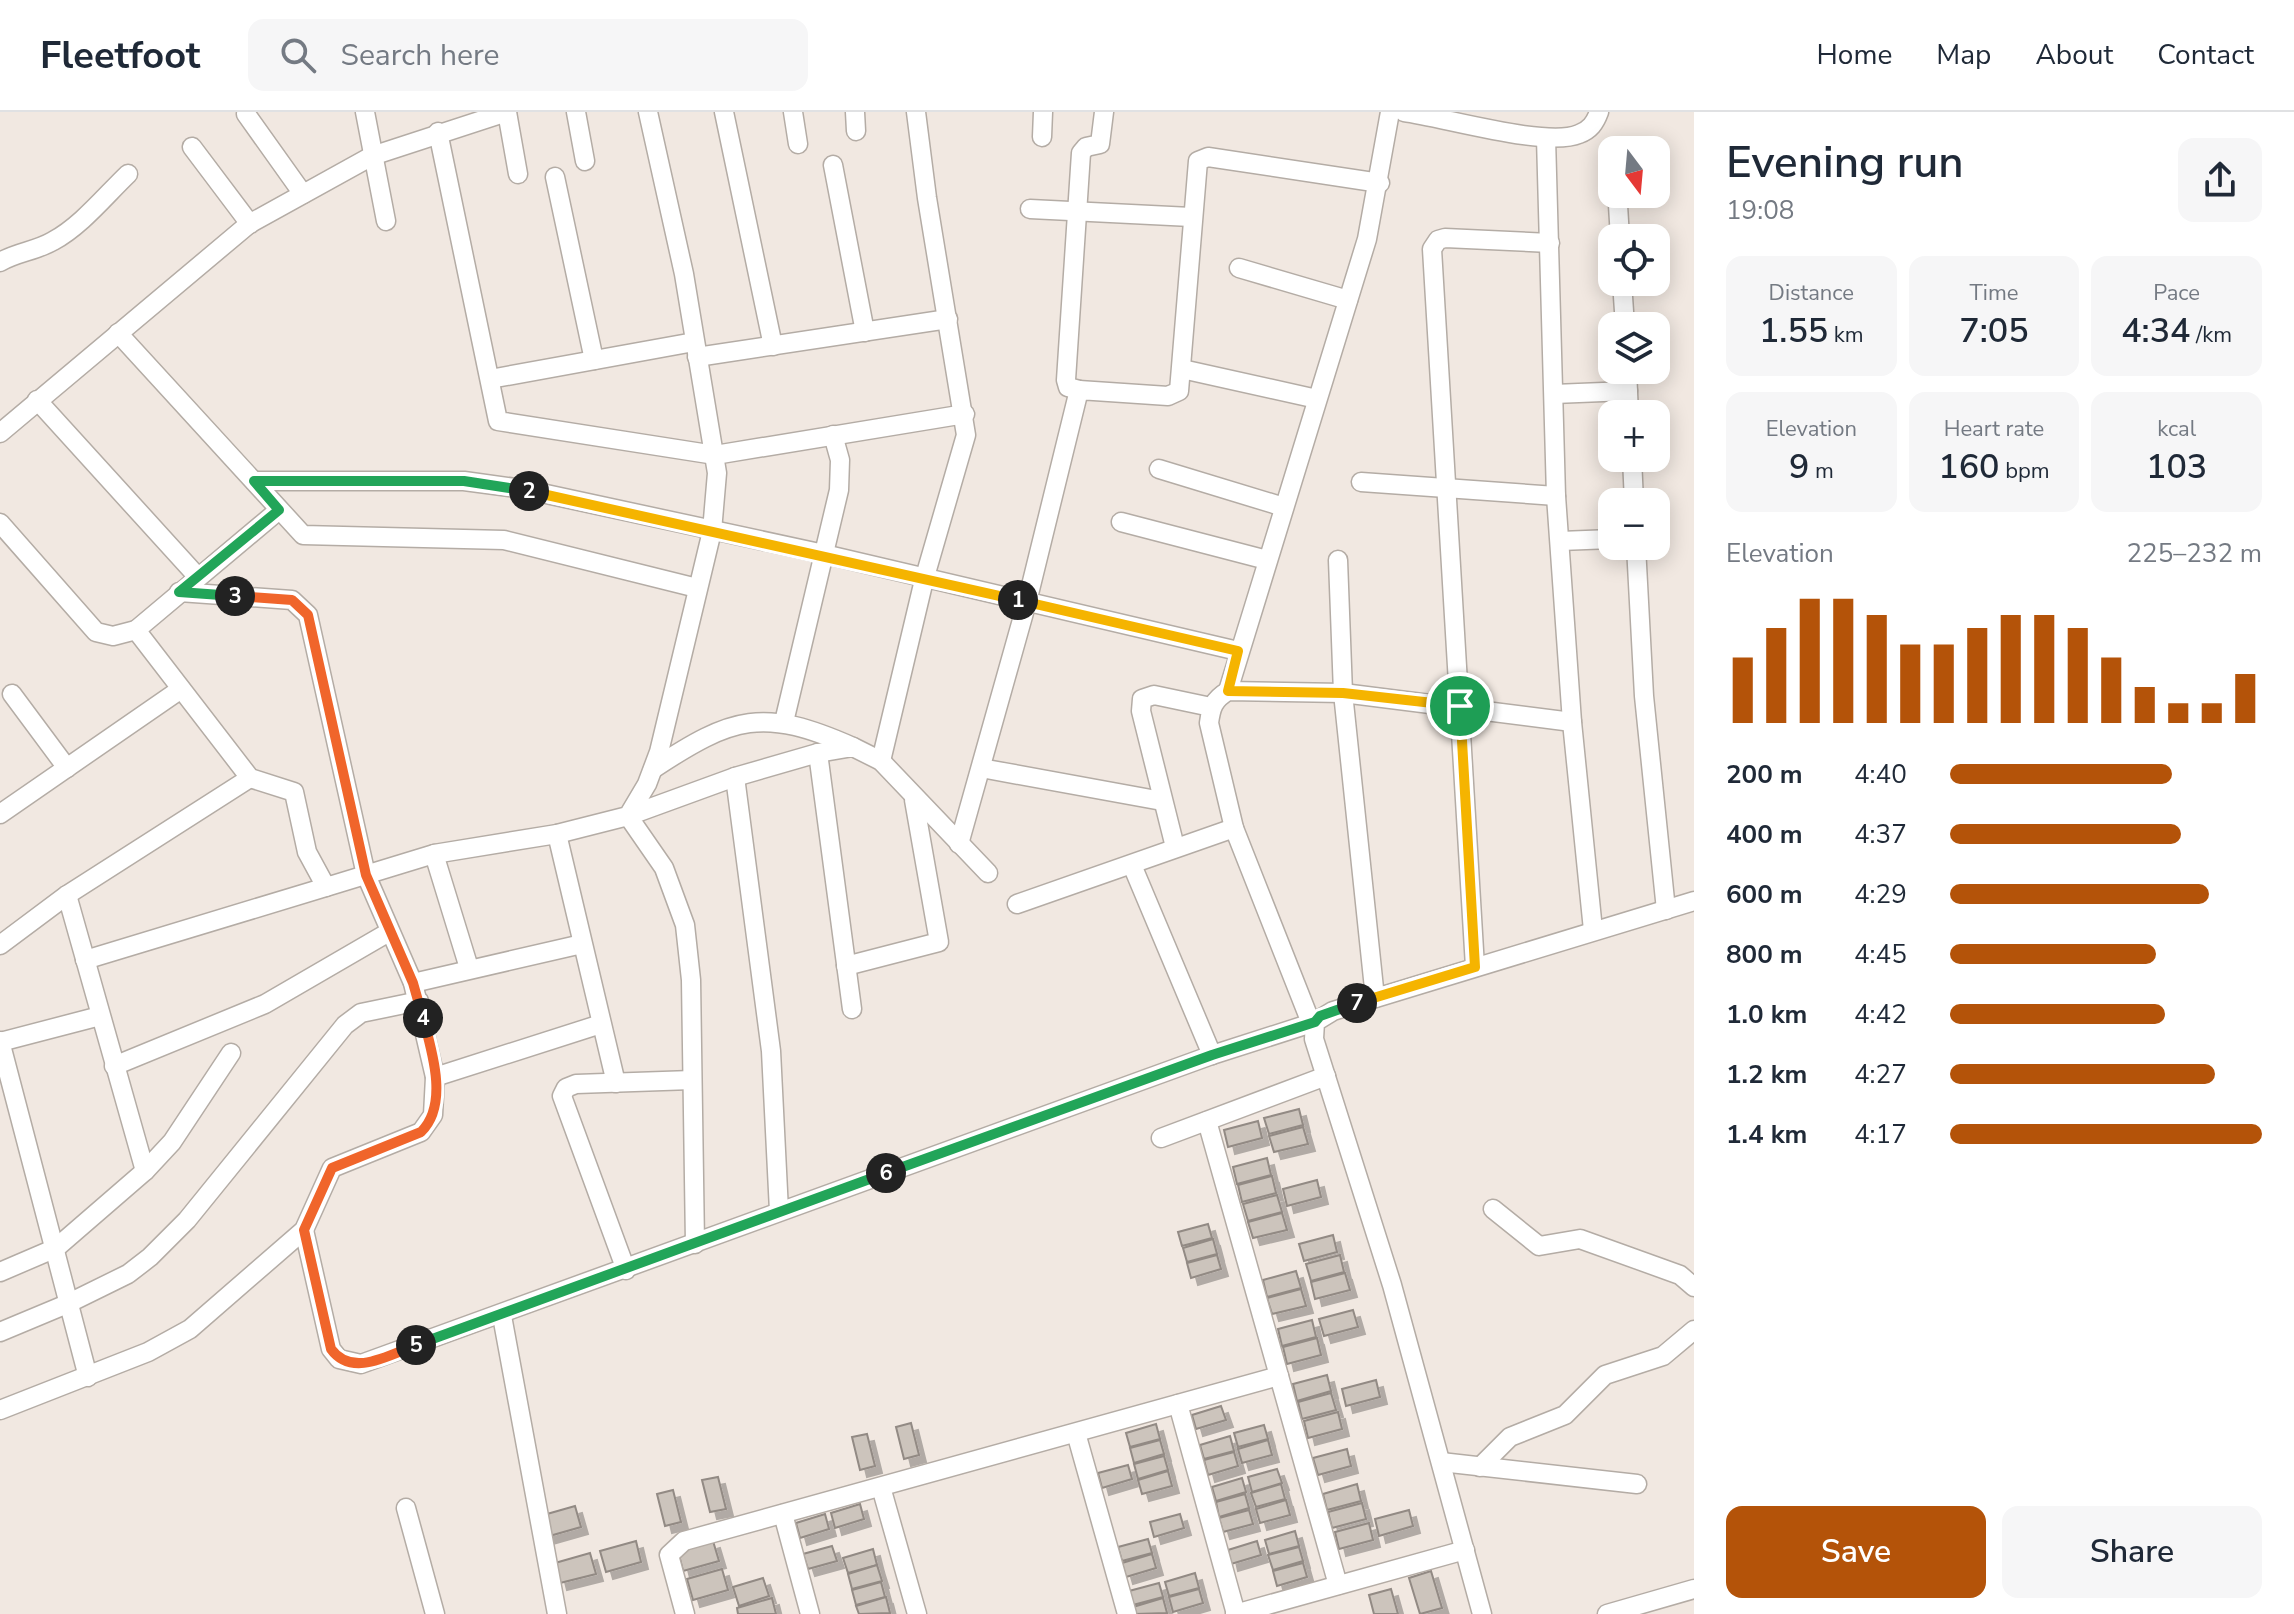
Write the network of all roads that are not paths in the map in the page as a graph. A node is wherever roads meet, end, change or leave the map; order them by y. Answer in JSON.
{"nodes":[{"id":1,"x":365,"y":112,"type":"edge"},
{"id":2,"x":507,"y":112,"type":"edge"},
{"id":3,"x":576,"y":112,"type":"edge"},
{"id":4,"x":648,"y":112,"type":"edge"},
{"id":5,"x":724,"y":112,"type":"edge"},
{"id":6,"x":793,"y":112,"type":"edge"},
{"id":7,"x":855,"y":112,"type":"edge"},
{"id":8,"x":916,"y":112,"type":"edge"},
{"id":9,"x":1043,"y":112,"type":"edge"},
{"id":10,"x":1104,"y":112,"type":"edge"},
{"id":11,"x":1390,"y":112,"type":"edge"},
{"id":12,"x":1599,"y":112,"type":"edge"},
{"id":13,"x":1415,"y":113,"type":"edge"},
{"id":14,"x":246,"y":114,"type":"dead end"},
{"id":15,"x":856,"y":131,"type":"dead end"},
{"id":16,"x":438,"y":132,"type":"junction"},
{"id":17,"x":1042,"y":137,"type":"dead end"},
{"id":18,"x":1546,"y":138,"type":"junction"},
{"id":19,"x":798,"y":144,"type":"dead end"},
{"id":20,"x":192,"y":147,"type":"dead end"},
{"id":21,"x":372,"y":156,"type":"junction"},
{"id":22,"x":585,"y":161,"type":"dead end"},
{"id":23,"x":833,"y":165,"type":"dead end"},
{"id":24,"x":128,"y":174,"type":"dead end"},
{"id":25,"x":518,"y":174,"type":"dead end"},
{"id":26,"x":555,"y":177,"type":"dead end"},
{"id":27,"x":1380,"y":183,"type":"junction"},
{"id":28,"x":303,"y":194,"type":"junction"},
{"id":29,"x":1030,"y":209,"type":"dead end"},
{"id":30,"x":1076,"y":212,"type":"junction"},
{"id":31,"x":1191,"y":217,"type":"junction"},
{"id":32,"x":386,"y":221,"type":"dead end"},
{"id":33,"x":250,"y":224,"type":"junction"},
{"id":34,"x":1550,"y":243,"type":"junction"},
{"id":35,"x":0,"y":262,"type":"edge"},
{"id":36,"x":1239,"y":268,"type":"dead end"},
{"id":37,"x":1348,"y":300,"type":"junction"},
{"id":38,"x":948,"y":319,"type":"junction"},
{"id":39,"x":865,"y":332,"type":"junction"},
{"id":40,"x":118,"y":333,"type":"junction"},
{"id":41,"x":773,"y":346,"type":"junction"},
{"id":42,"x":696,"y":349,"type":"junction"},
{"id":43,"x":594,"y":360,"type":"junction"},
{"id":44,"x":1182,"y":369,"type":"junction"},
{"id":45,"x":490,"y":379,"type":"junction"},
{"id":46,"x":1628,"y":384,"type":"edge"},
{"id":47,"x":1079,"y":390,"type":"junction"},
{"id":48,"x":1628,"y":391,"type":"junction"},
{"id":49,"x":1554,"y":394,"type":"junction"},
{"id":50,"x":1317,"y":399,"type":"junction"},
{"id":51,"x":37,"y":400,"type":"junction"},
{"id":52,"x":1628,"y":400,"type":"edge"},
{"id":53,"x":965,"y":414,"type":"junction"},
{"id":54,"x":0,"y":433,"type":"edge"},
{"id":55,"x":833,"y":435,"type":"junction"},
{"id":56,"x":715,"y":455,"type":"junction"},
{"id":57,"x":1159,"y":469,"type":"dead end"},
{"id":58,"x":254,"y":481,"type":"junction"},
{"id":59,"x":1361,"y":482,"type":"dead end"},
{"id":60,"x":1448,"y":491,"type":"junction"},
{"id":61,"x":1556,"y":496,"type":"junction"},
{"id":62,"x":1284,"y":507,"type":"junction"},
{"id":63,"x":279,"y":510,"type":"junction"},
{"id":64,"x":1121,"y":522,"type":"dead end"},
{"id":65,"x":0,"y":523,"type":"edge"},
{"id":66,"x":712,"y":531,"type":"junction"},
{"id":67,"x":1598,"y":540,"type":"edge"},
{"id":68,"x":1560,"y":541,"type":"junction"},
{"id":69,"x":824,"y":554,"type":"junction"},
{"id":70,"x":1267,"y":560,"type":"junction"},
{"id":71,"x":1338,"y":560,"type":"dead end"},
{"id":72,"x":1637,"y":560,"type":"edge"},
{"id":73,"x":197,"y":576,"type":"junction"},
{"id":74,"x":924,"y":580,"type":"junction"},
{"id":75,"x":697,"y":588,"type":"junction"},
{"id":76,"x":179,"y":592,"type":"junction"},
{"id":77,"x":1027,"y":602,"type":"junction"},
{"id":78,"x":136,"y":630,"type":"junction"},
{"id":79,"x":1238,"y":651,"type":"junction"},
{"id":80,"x":181,"y":689,"type":"junction"},
{"id":81,"x":1228,"y":691,"type":"junction"},
{"id":82,"x":1343,"y":693,"type":"junction"},
{"id":83,"x":12,"y":694,"type":"dead end"},
{"id":84,"x":1460,"y":706,"type":"junction"},
{"id":85,"x":1211,"y":707,"type":"junction"},
{"id":86,"x":784,"y":722,"type":"junction"},
{"id":87,"x":1572,"y":722,"type":"junction"},
{"id":88,"x":853,"y":747,"type":"junction"},
{"id":89,"x":818,"y":753,"type":"junction"},
{"id":90,"x":881,"y":761,"type":"junction"},
{"id":91,"x":67,"y":768,"type":"junction"},
{"id":92,"x":981,"y":768,"type":"junction"},
{"id":93,"x":653,"y":769,"type":"junction"},
{"id":94,"x":735,"y":777,"type":"junction"},
{"id":95,"x":250,"y":778,"type":"junction"},
{"id":96,"x":914,"y":800,"type":"junction"},
{"id":97,"x":1162,"y":801,"type":"junction"},
{"id":98,"x":0,"y":814,"type":"edge"},
{"id":99,"x":628,"y":816,"type":"junction"},
{"id":100,"x":1234,"y":828,"type":"junction"},
{"id":101,"x":557,"y":834,"type":"junction"},
{"id":102,"x":959,"y":844,"type":"junction"},
{"id":103,"x":1175,"y":847,"type":"junction"},
{"id":104,"x":434,"y":854,"type":"junction"},
{"id":105,"x":1132,"y":865,"type":"junction"},
{"id":106,"x":988,"y":873,"type":"dead end"},
{"id":107,"x":366,"y":875,"type":"junction"},
{"id":108,"x":326,"y":887,"type":"junction"},
{"id":109,"x":67,"y":895,"type":"junction"},
{"id":110,"x":1694,"y":901,"type":"edge"},
{"id":111,"x":1017,"y":904,"type":"dead end"},
{"id":112,"x":1666,"y":910,"type":"junction"},
{"id":113,"x":1593,"y":930,"type":"junction"},
{"id":114,"x":389,"y":932,"type":"junction"},
{"id":115,"x":582,"y":944,"type":"junction"},
{"id":116,"x":0,"y":945,"type":"edge"},
{"id":117,"x":85,"y":960,"type":"junction"},
{"id":118,"x":846,"y":966,"type":"junction"},
{"id":119,"x":1475,"y":967,"type":"junction"},
{"id":120,"x":469,"y":968,"type":"junction"},
{"id":121,"x":413,"y":983,"type":"junction"},
{"id":122,"x":1375,"y":998,"type":"junction"},
{"id":123,"x":419,"y":1001,"type":"junction"},
{"id":124,"x":852,"y":1009,"type":"dead end"},
{"id":125,"x":100,"y":1016,"type":"junction"},
{"id":126,"x":1313,"y":1023,"type":"junction"},
{"id":127,"x":601,"y":1024,"type":"junction"},
{"id":128,"x":0,"y":1042,"type":"edge"},
{"id":129,"x":231,"y":1053,"type":"dead end"},
{"id":130,"x":1212,"y":1055,"type":"junction"},
{"id":131,"x":114,"y":1066,"type":"junction"},
{"id":132,"x":1326,"y":1076,"type":"junction"},
{"id":133,"x":435,"y":1077,"type":"junction"},
{"id":134,"x":692,"y":1080,"type":"junction"},
{"id":135,"x":616,"y":1083,"type":"junction"},
{"id":136,"x":1207,"y":1121,"type":"junction"},
{"id":137,"x":1161,"y":1138,"type":"dead end"},
{"id":138,"x":145,"y":1171,"type":"junction"},
{"id":139,"x":1493,"y":1209,"type":"dead end"},
{"id":140,"x":779,"y":1211,"type":"junction"},
{"id":141,"x":304,"y":1230,"type":"junction"},
{"id":142,"x":695,"y":1244,"type":"junction"},
{"id":143,"x":56,"y":1248,"type":"junction"},
{"id":144,"x":626,"y":1270,"type":"junction"},
{"id":145,"x":0,"y":1272,"type":"edge"},
{"id":146,"x":1694,"y":1287,"type":"edge"},
{"id":147,"x":67,"y":1304,"type":"junction"},
{"id":148,"x":502,"y":1316,"type":"junction"},
{"id":149,"x":1694,"y":1330,"type":"edge"},
{"id":150,"x":0,"y":1332,"type":"edge"},
{"id":151,"x":1279,"y":1376,"type":"junction"},
{"id":152,"x":88,"y":1377,"type":"junction"},
{"id":153,"x":1178,"y":1404,"type":"junction"},
{"id":154,"x":0,"y":1410,"type":"edge"},
{"id":155,"x":1076,"y":1433,"type":"junction"},
{"id":156,"x":1441,"y":1462,"type":"junction"},
{"id":157,"x":1480,"y":1467,"type":"junction"},
{"id":158,"x":1637,"y":1484,"type":"dead end"},
{"id":159,"x":881,"y":1487,"type":"junction"},
{"id":160,"x":406,"y":1508,"type":"dead end"},
{"id":161,"x":783,"y":1514,"type":"junction"},
{"id":162,"x":1465,"y":1550,"type":"junction"},
{"id":163,"x":1338,"y":1585,"type":"junction"},
{"id":164,"x":1694,"y":1589,"type":"edge"},
{"id":165,"x":435,"y":1614,"type":"edge"},
{"id":166,"x":557,"y":1614,"type":"edge"},
{"id":167,"x":685,"y":1614,"type":"edge"},
{"id":168,"x":810,"y":1614,"type":"edge"},
{"id":169,"x":917,"y":1614,"type":"edge"},
{"id":170,"x":1127,"y":1614,"type":"edge"},
{"id":171,"x":1236,"y":1614,"type":"edge"},
{"id":172,"x":1482,"y":1614,"type":"edge"},
{"id":173,"x":1607,"y":1614,"type":"edge"}],
"edges":[{"from":1,"to":21,"type":"street"},
{"from":2,"to":16,"type":"street"},
{"from":2,"to":25,"type":"street"},
{"from":3,"to":22,"type":"street"},
{"from":4,"to":42,"type":"street"},
{"from":5,"to":41,"type":"street"},
{"from":6,"to":19,"type":"street"},
{"from":7,"to":15,"type":"street"},
{"from":8,"to":38,"type":"street"},
{"from":9,"to":17,"type":"street"},
{"from":10,"to":30,"type":"street"},
{"from":11,"to":27,"type":"street"},
{"from":12,"to":18,"type":"street"},
{"from":13,"to":18,"type":"street"},
{"from":14,"to":28,"type":"street"},
{"from":16,"to":21,"type":"street"},
{"from":16,"to":45,"type":"street"},
{"from":18,"to":34,"type":"street"},
{"from":20,"to":33,"type":"street"},
{"from":21,"to":28,"type":"street"},
{"from":21,"to":32,"type":"street"},
{"from":23,"to":39,"type":"street"},
{"from":24,"to":35,"type":"street"},
{"from":26,"to":43,"type":"street"},
{"from":27,"to":31,"type":"street"},
{"from":27,"to":37,"type":"street"},
{"from":28,"to":33,"type":"street"},
{"from":29,"to":30,"type":"street"},
{"from":30,"to":31,"type":"street"},
{"from":30,"to":47,"type":"street"},
{"from":31,"to":44,"type":"street"},
{"from":33,"to":40,"type":"street"},
{"from":34,"to":49,"type":"street"},
{"from":34,"to":60,"type":"street"},
{"from":36,"to":37,"type":"street"},
{"from":37,"to":50,"type":"street"},
{"from":38,"to":39,"type":"street"},
{"from":38,"to":53,"type":"street"},
{"from":39,"to":41,"type":"street"},
{"from":40,"to":51,"type":"street"},
{"from":40,"to":58,"type":"street"},
{"from":41,"to":42,"type":"street"},
{"from":42,"to":43,"type":"street"},
{"from":42,"to":56,"type":"street"},
{"from":43,"to":45,"type":"street"},
{"from":44,"to":47,"type":"street"},
{"from":44,"to":50,"type":"street"},
{"from":45,"to":56,"type":"street"},
{"from":46,"to":48,"type":"street"},
{"from":47,"to":77,"type":"street"},
{"from":48,"to":49,"type":"street"},
{"from":48,"to":52,"type":"street"},
{"from":49,"to":61,"type":"street"},
{"from":50,"to":62,"type":"street"},
{"from":51,"to":54,"type":"street"},
{"from":51,"to":73,"type":"street"},
{"from":53,"to":55,"type":"street"},
{"from":53,"to":74,"type":"street"},
{"from":55,"to":56,"type":"street"},
{"from":55,"to":69,"type":"street"},
{"from":56,"to":66,"type":"street"},
{"from":57,"to":62,"type":"street"},
{"from":58,"to":63,"type":"street"},
{"from":58,"to":66,"type":"street"},
{"from":59,"to":60,"type":"street"},
{"from":60,"to":61,"type":"street"},
{"from":60,"to":84,"type":"street"},
{"from":61,"to":68,"type":"street"},
{"from":62,"to":70,"type":"street"},
{"from":63,"to":73,"type":"street"},
{"from":63,"to":75,"type":"street"},
{"from":64,"to":70,"type":"street"},
{"from":65,"to":78,"type":"street"},
{"from":66,"to":69,"type":"street"},
{"from":66,"to":75,"type":"street"},
{"from":67,"to":68,"type":"street"},
{"from":68,"to":87,"type":"street"},
{"from":69,"to":74,"type":"street"},
{"from":69,"to":86,"type":"street"},
{"from":70,"to":79,"type":"street"},
{"from":71,"to":82,"type":"street"},
{"from":72,"to":112,"type":"street"},
{"from":73,"to":76,"type":"street"},
{"from":74,"to":77,"type":"street"},
{"from":74,"to":90,"type":"street"},
{"from":75,"to":93,"type":"street"},
{"from":76,"to":78,"type":"street"},
{"from":76,"to":107,"type":"street"},
{"from":77,"to":79,"type":"street"},
{"from":77,"to":92,"type":"street"},
{"from":78,"to":80,"type":"street"},
{"from":79,"to":81,"type":"street"},
{"from":80,"to":91,"type":"street"},
{"from":80,"to":95,"type":"street"},
{"from":81,"to":82,"type":"street"},
{"from":81,"to":85,"type":"street"},
{"from":82,"to":84,"type":"street"},
{"from":82,"to":122,"type":"street"},
{"from":83,"to":91,"type":"street"},
{"from":84,"to":87,"type":"street"},
{"from":84,"to":119,"type":"street"},
{"from":85,"to":97,"type":"street"},
{"from":85,"to":100,"type":"street"},
{"from":86,"to":88,"type":"street"},
{"from":86,"to":93,"type":"street"},
{"from":87,"to":113,"type":"street"},
{"from":88,"to":89,"type":"street"},
{"from":88,"to":90,"type":"street"},
{"from":89,"to":94,"type":"street"},
{"from":89,"to":118,"type":"street"},
{"from":90,"to":96,"type":"street"},
{"from":91,"to":98,"type":"street"},
{"from":92,"to":97,"type":"street"},
{"from":92,"to":102,"type":"street"},
{"from":93,"to":99,"type":"street"},
{"from":94,"to":99,"type":"street"},
{"from":94,"to":140,"type":"street"},
{"from":95,"to":108,"type":"street"},
{"from":95,"to":109,"type":"street"},
{"from":96,"to":102,"type":"street"},
{"from":96,"to":118,"type":"street"},
{"from":97,"to":103,"type":"street"},
{"from":99,"to":101,"type":"street"},
{"from":99,"to":134,"type":"street"},
{"from":100,"to":103,"type":"street"},
{"from":100,"to":126,"type":"street"},
{"from":101,"to":104,"type":"street"},
{"from":101,"to":115,"type":"street"},
{"from":102,"to":106,"type":"street"},
{"from":103,"to":105,"type":"street"},
{"from":104,"to":107,"type":"street"},
{"from":104,"to":120,"type":"street"},
{"from":105,"to":111,"type":"street"},
{"from":105,"to":130,"type":"street"},
{"from":107,"to":108,"type":"street"},
{"from":107,"to":114,"type":"street"},
{"from":108,"to":117,"type":"street"},
{"from":109,"to":116,"type":"street"},
{"from":109,"to":117,"type":"street"},
{"from":110,"to":112,"type":"street"},
{"from":112,"to":113,"type":"street"},
{"from":113,"to":119,"type":"street"},
{"from":114,"to":121,"type":"street"},
{"from":114,"to":131,"type":"street"},
{"from":115,"to":120,"type":"street"},
{"from":115,"to":127,"type":"street"},
{"from":117,"to":125,"type":"street"},
{"from":118,"to":124,"type":"street"},
{"from":119,"to":122,"type":"street"},
{"from":120,"to":121,"type":"street"},
{"from":121,"to":123,"type":"street"},
{"from":122,"to":126,"type":"street"},
{"from":123,"to":133,"type":"street"},
{"from":123,"to":147,"type":"street"},
{"from":125,"to":128,"type":"street"},
{"from":125,"to":131,"type":"street"},
{"from":126,"to":130,"type":"street"},
{"from":126,"to":132,"type":"street"},
{"from":127,"to":133,"type":"street"},
{"from":127,"to":135,"type":"street"},
{"from":128,"to":143,"type":"street"},
{"from":129,"to":138,"type":"street"},
{"from":130,"to":140,"type":"street"},
{"from":131,"to":138,"type":"street"},
{"from":132,"to":136,"type":"street"},
{"from":132,"to":156,"type":"street"},
{"from":133,"to":141,"type":"street"},
{"from":134,"to":135,"type":"street"},
{"from":134,"to":142,"type":"street"},
{"from":135,"to":144,"type":"street"},
{"from":136,"to":137,"type":"street"},
{"from":136,"to":151,"type":"street"},
{"from":138,"to":143,"type":"street"},
{"from":139,"to":146,"type":"street"},
{"from":140,"to":142,"type":"street"},
{"from":141,"to":148,"type":"street"},
{"from":141,"to":152,"type":"street"},
{"from":142,"to":144,"type":"street"},
{"from":143,"to":145,"type":"street"},
{"from":143,"to":147,"type":"street"},
{"from":144,"to":148,"type":"street"},
{"from":147,"to":150,"type":"street"},
{"from":147,"to":152,"type":"street"},
{"from":148,"to":166,"type":"street"},
{"from":149,"to":157,"type":"street"},
{"from":151,"to":153,"type":"street"},
{"from":151,"to":163,"type":"street"},
{"from":152,"to":154,"type":"street"},
{"from":153,"to":155,"type":"street"},
{"from":153,"to":171,"type":"street"},
{"from":155,"to":159,"type":"street"},
{"from":155,"to":170,"type":"street"},
{"from":156,"to":157,"type":"street"},
{"from":156,"to":162,"type":"street"},
{"from":157,"to":158,"type":"street"},
{"from":159,"to":161,"type":"street"},
{"from":159,"to":169,"type":"street"},
{"from":160,"to":165,"type":"street"},
{"from":161,"to":167,"type":"street"},
{"from":161,"to":168,"type":"street"},
{"from":162,"to":163,"type":"street"},
{"from":162,"to":172,"type":"street"},
{"from":163,"to":171,"type":"street"},
{"from":164,"to":173,"type":"street"}]}
